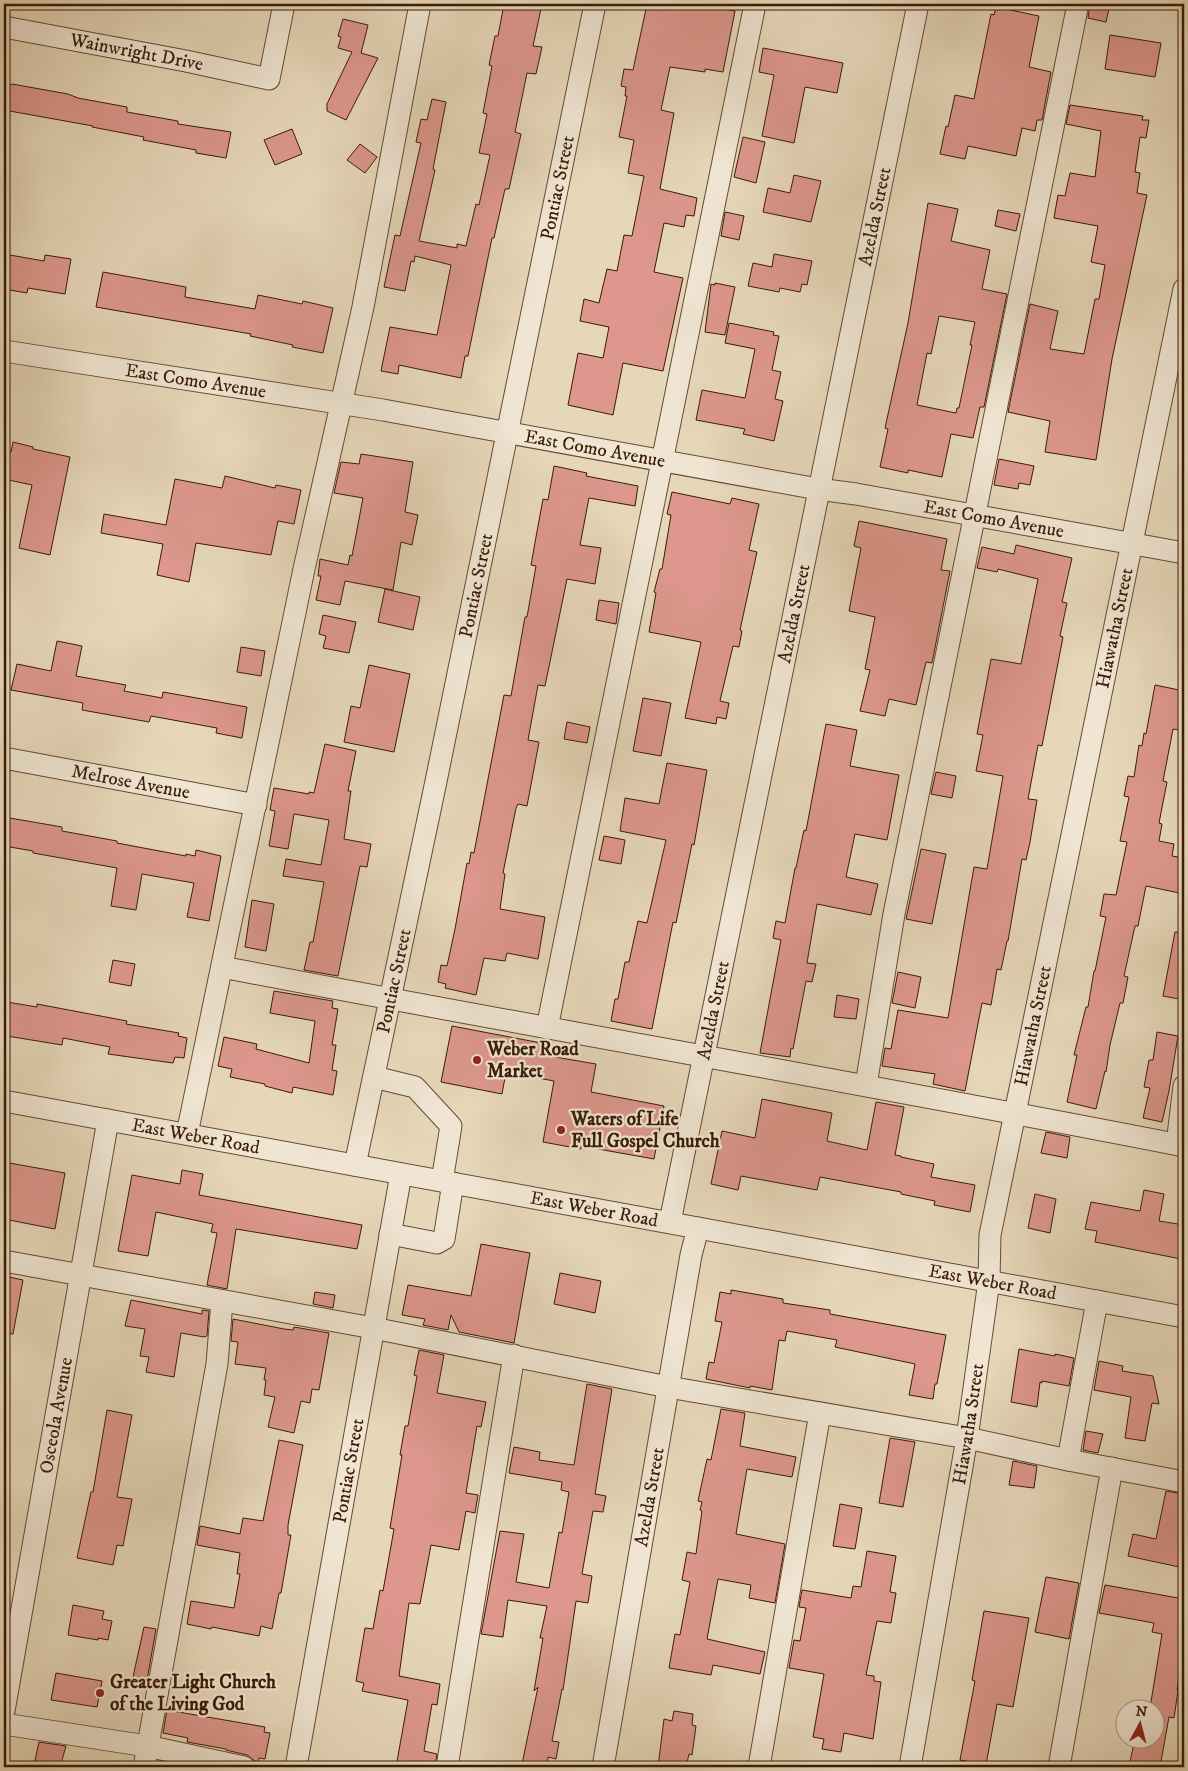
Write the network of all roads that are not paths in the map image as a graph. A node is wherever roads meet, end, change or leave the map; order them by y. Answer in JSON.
{"nodes":[{"id":1,"x":284,"y":4,"type":"edge"},
{"id":2,"x":420,"y":4,"type":"edge"},
{"id":3,"x":595,"y":4,"type":"edge"},
{"id":4,"x":755,"y":4,"type":"edge"},
{"id":5,"x":918,"y":4,"type":"edge"},
{"id":6,"x":1078,"y":4,"type":"edge"},
{"id":7,"x":4,"y":28,"type":"edge"},
{"id":8,"x":1184,"y":289,"type":"edge"},
{"id":9,"x":4,"y":351,"type":"edge"},
{"id":10,"x":342,"y":403,"type":"junction"},
{"id":11,"x":507,"y":432,"type":"junction"},
{"id":12,"x":662,"y":460,"type":"junction"},
{"id":13,"x":818,"y":489,"type":"junction"},
{"id":14,"x":974,"y":515,"type":"junction"},
{"id":15,"x":1132,"y":544,"type":"junction"},
{"id":16,"x":1184,"y":553,"type":"edge"},
{"id":17,"x":4,"y":758,"type":"edge"},
{"id":18,"x":256,"y":805,"type":"junction"},
{"id":19,"x":222,"y":967,"type":"junction"},
{"id":20,"x":390,"y":999,"type":"junction"},
{"id":21,"x":546,"y":1028,"type":"junction"},
{"id":22,"x":703,"y":1056,"type":"junction"},
{"id":23,"x":374,"y":1077,"type":"junction"},
{"id":24,"x":866,"y":1085,"type":"junction"},
{"id":25,"x":1184,"y":1086,"type":"edge"},
{"id":26,"x":4,"y":1101,"type":"edge"},
{"id":27,"x":1015,"y":1113,"type":"junction"},
{"id":28,"x":108,"y":1120,"type":"junction"},
{"id":29,"x":187,"y":1134,"type":"junction"},
{"id":30,"x":1181,"y":1145,"type":"edge"},
{"id":31,"x":355,"y":1165,"type":"junction"},
{"id":32,"x":401,"y":1174,"type":"junction"},
{"id":33,"x":447,"y":1182,"type":"junction"},
{"id":34,"x":670,"y":1222,"type":"junction"},
{"id":35,"x":698,"y":1228,"type":"junction"},
{"id":36,"x":390,"y":1234,"type":"junction"},
{"id":37,"x":4,"y":1260,"type":"edge"},
{"id":38,"x":81,"y":1275,"type":"junction"},
{"id":39,"x":989,"y":1281,"type":"junction"},
{"id":40,"x":222,"y":1301,"type":"junction"},
{"id":41,"x":1097,"y":1301,"type":"junction"},
{"id":42,"x":1184,"y":1316,"type":"edge"},
{"id":43,"x":373,"y":1328,"type":"junction"},
{"id":44,"x":514,"y":1356,"type":"junction"},
{"id":45,"x":668,"y":1387,"type":"junction"},
{"id":46,"x":820,"y":1413,"type":"junction"},
{"id":47,"x":967,"y":1438,"type":"junction"},
{"id":48,"x":1068,"y":1460,"type":"junction"},
{"id":49,"x":1112,"y":1468,"type":"junction"},
{"id":50,"x":1184,"y":1482,"type":"edge"},
{"id":51,"x":4,"y":1711,"type":"edge"},
{"id":52,"x":4,"y":1724,"type":"edge"},
{"id":53,"x":147,"y":1746,"type":"junction"},
{"id":54,"x":144,"y":1767,"type":"edge"},
{"id":55,"x":244,"y":1767,"type":"edge"},
{"id":56,"x":296,"y":1767,"type":"edge"},
{"id":57,"x":447,"y":1767,"type":"edge"},
{"id":58,"x":603,"y":1767,"type":"edge"},
{"id":59,"x":759,"y":1767,"type":"edge"},
{"id":60,"x":910,"y":1767,"type":"edge"},
{"id":61,"x":1059,"y":1767,"type":"edge"}],
"edges":[{"from":1,"to":7,"type":"street","name":"Wainwright Drive"},
{"from":2,"to":10,"type":"street"},
{"from":3,"to":11,"type":"street","name":"Pontiac Street"},
{"from":4,"to":12,"type":"street"},
{"from":5,"to":13,"type":"street","name":"Azelda Street"},
{"from":6,"to":14,"type":"street"},
{"from":8,"to":15,"type":"street","name":"Hiawatha Street"},
{"from":9,"to":10,"type":"street","name":"East Como Avenue"},
{"from":10,"to":11,"type":"street","name":"East Como Avenue"},
{"from":10,"to":18,"type":"street"},
{"from":11,"to":12,"type":"street","name":"East Como Avenue"},
{"from":11,"to":20,"type":"street","name":"Pontiac Street"},
{"from":12,"to":13,"type":"street","name":"East Como Avenue"},
{"from":12,"to":21,"type":"street"},
{"from":13,"to":14,"type":"street","name":"East Como Avenue"},
{"from":13,"to":22,"type":"street","name":"Azelda Street"},
{"from":14,"to":15,"type":"street","name":"East Como Avenue"},
{"from":14,"to":24,"type":"street"},
{"from":15,"to":16,"type":"street","name":"East Como Avenue"},
{"from":15,"to":27,"type":"street","name":"Hiawatha Street"},
{"from":17,"to":18,"type":"street","name":"Melrose Avenue"},
{"from":18,"to":19,"type":"street"},
{"from":19,"to":20,"type":"street"},
{"from":19,"to":29,"type":"street"},
{"from":20,"to":21,"type":"street"},
{"from":20,"to":23,"type":"street","name":"Pontiac Street"},
{"from":21,"to":22,"type":"street"},
{"from":22,"to":24,"type":"street"},
{"from":22,"to":34,"type":"street","name":"Azelda Street"},
{"from":23,"to":31,"type":"street","name":"Pontiac Street"},
{"from":23,"to":33,"type":"street"},
{"from":24,"to":27,"type":"street"},
{"from":25,"to":30,"type":"street"},
{"from":26,"to":28,"type":"street","name":"East Weber Road"},
{"from":27,"to":30,"type":"street"},
{"from":27,"to":39,"type":"street","name":"Hiawatha Street"},
{"from":28,"to":29,"type":"street","name":"East Weber Road"},
{"from":28,"to":38,"type":"street","name":"Osceola Avenue"},
{"from":29,"to":31,"type":"street","name":"East Weber Road"},
{"from":31,"to":32,"type":"street","name":"East Weber Road"},
{"from":32,"to":33,"type":"street","name":"East Weber Road"},
{"from":32,"to":36,"type":"street","name":"Pontiac Street"},
{"from":33,"to":34,"type":"street","name":"East Weber Road"},
{"from":33,"to":36,"type":"street"},
{"from":34,"to":35,"type":"street","name":"East Weber Road"},
{"from":35,"to":39,"type":"street","name":"East Weber Road"},
{"from":35,"to":45,"type":"street","name":"Azelda Street"},
{"from":36,"to":43,"type":"street","name":"Pontiac Street"},
{"from":37,"to":38,"type":"street"},
{"from":38,"to":40,"type":"street"},
{"from":38,"to":51,"type":"street","name":"Osceola Avenue"},
{"from":39,"to":41,"type":"street","name":"East Weber Road"},
{"from":39,"to":47,"type":"street","name":"Hiawatha Street"},
{"from":40,"to":43,"type":"street"},
{"from":40,"to":53,"type":"street"},
{"from":41,"to":42,"type":"street","name":"East Weber Road"},
{"from":41,"to":48,"type":"street"},
{"from":43,"to":44,"type":"street"},
{"from":43,"to":56,"type":"street","name":"Pontiac Street"},
{"from":44,"to":45,"type":"street"},
{"from":44,"to":57,"type":"street"},
{"from":45,"to":46,"type":"street"},
{"from":45,"to":58,"type":"street","name":"Azelda Street"},
{"from":46,"to":47,"type":"street"},
{"from":46,"to":59,"type":"street"},
{"from":47,"to":48,"type":"street"},
{"from":47,"to":60,"type":"street","name":"Hiawatha Street"},
{"from":48,"to":49,"type":"street"},
{"from":49,"to":50,"type":"street"},
{"from":49,"to":61,"type":"street"},
{"from":52,"to":53,"type":"street"},
{"from":53,"to":54,"type":"street"},
{"from":53,"to":55,"type":"street"}]}
